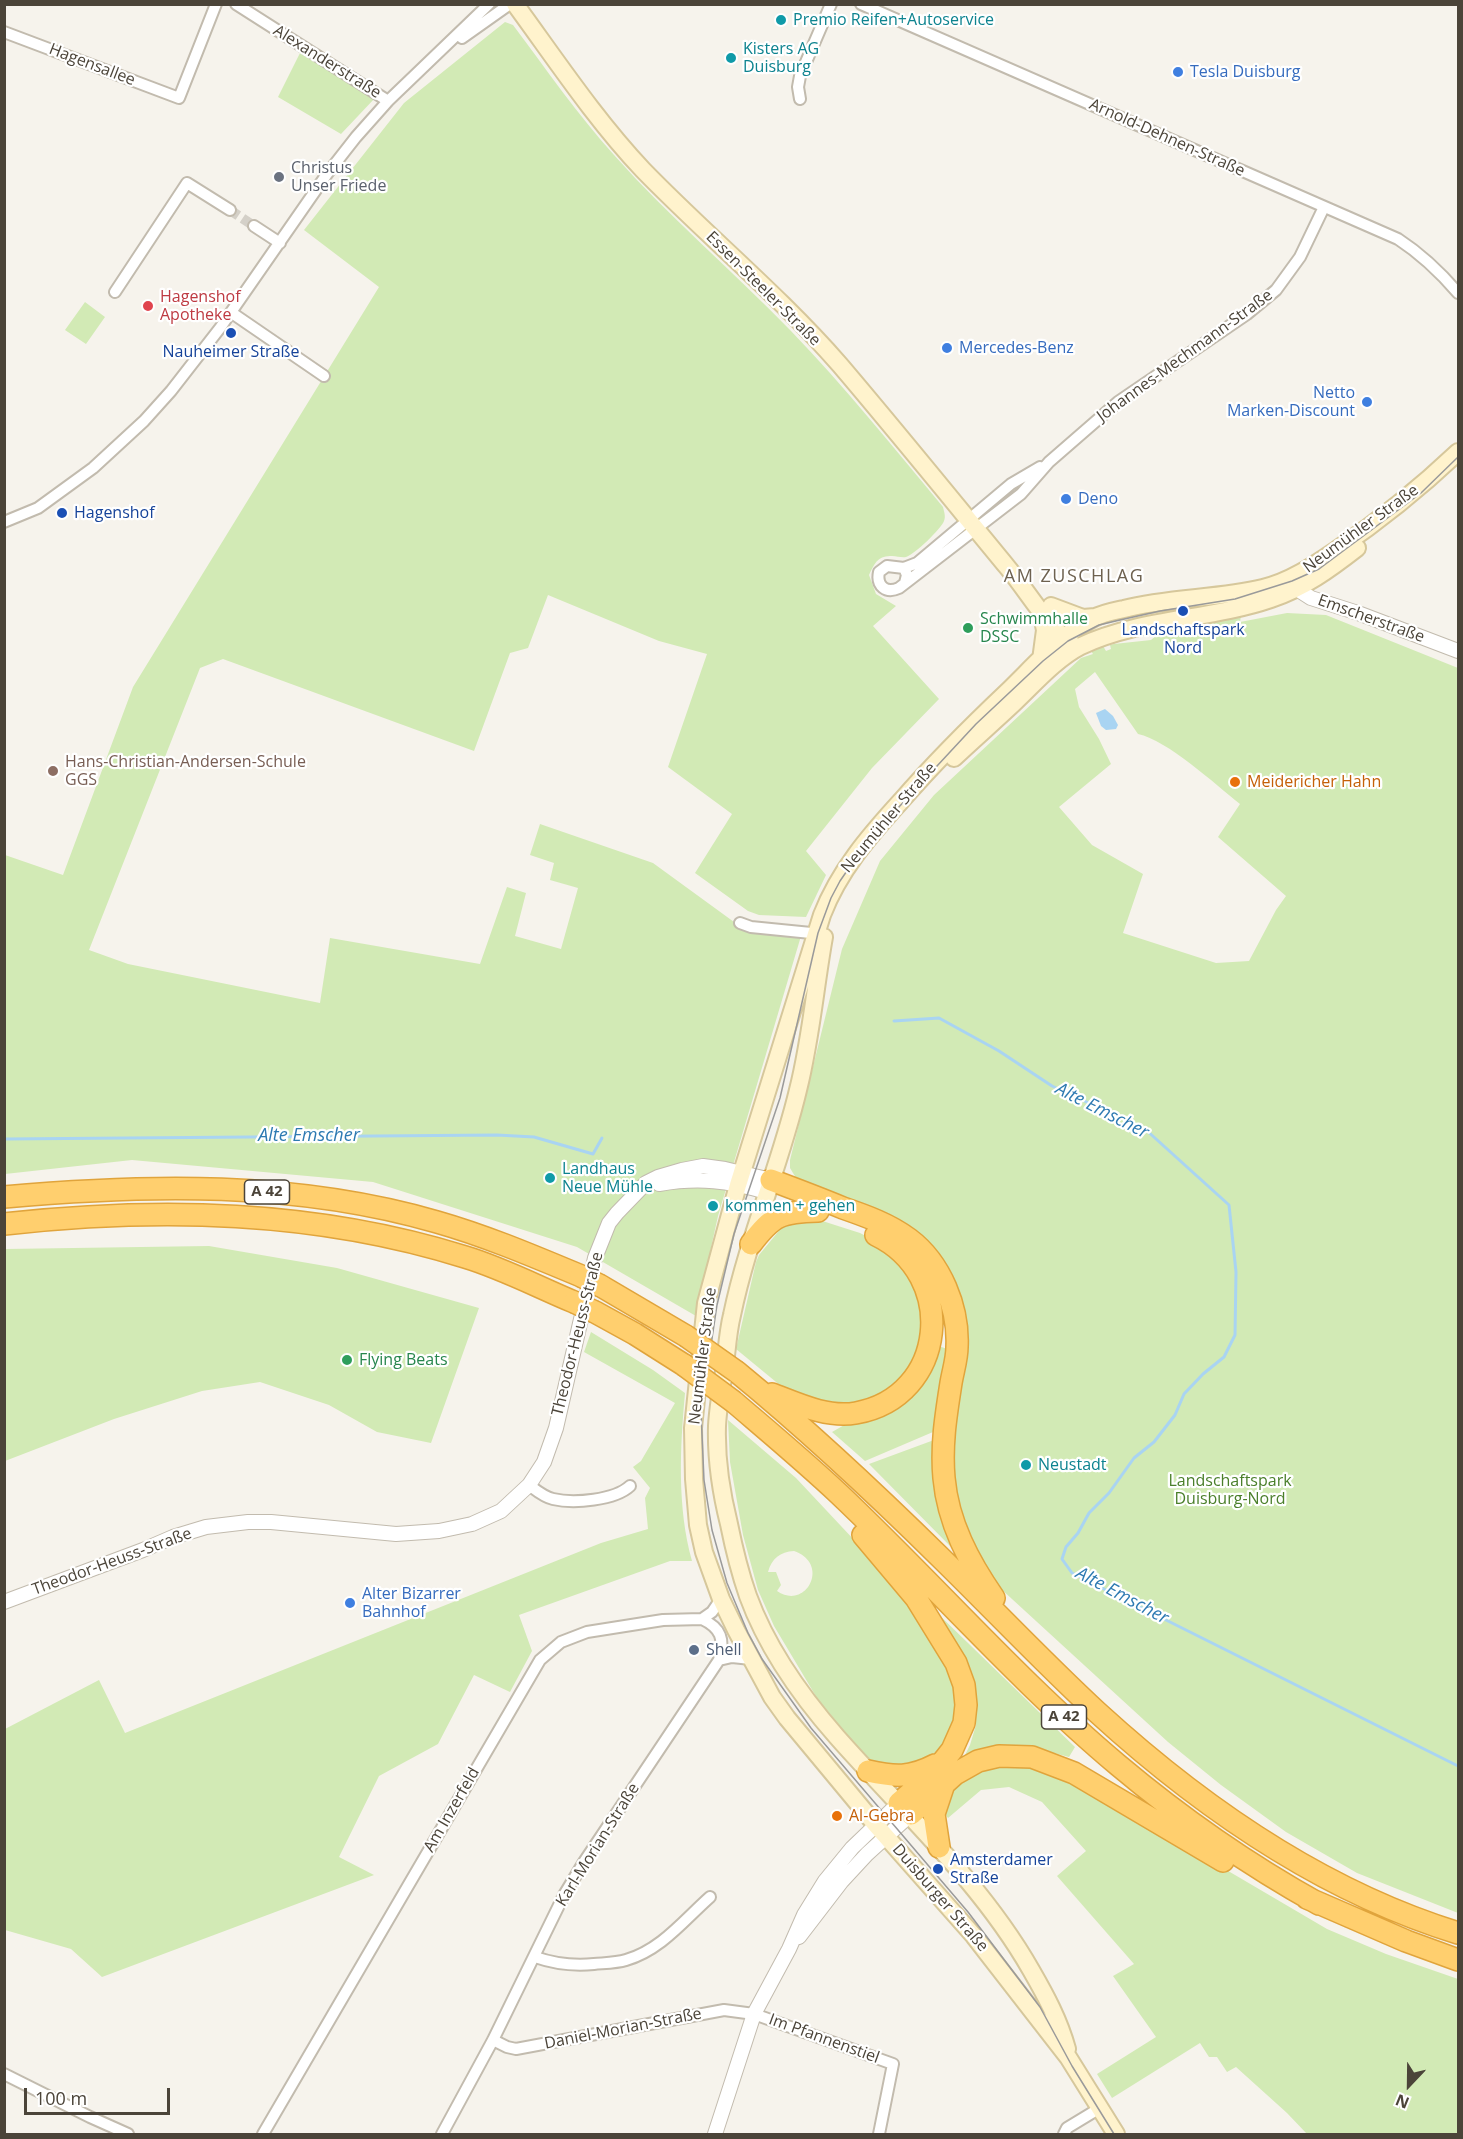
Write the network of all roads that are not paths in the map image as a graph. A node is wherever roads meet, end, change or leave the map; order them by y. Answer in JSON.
{"nodes":[{"id":1,"x":216,"y":4,"type":"edge"},
{"id":2,"x":236,"y":4,"type":"edge"},
{"id":3,"x":489,"y":4,"type":"edge"},
{"id":4,"x":510,"y":4,"type":"edge"},
{"id":5,"x":515,"y":4,"type":"edge"},
{"id":6,"x":831,"y":4,"type":"edge"},
{"id":7,"x":861,"y":4,"type":"edge"},
{"id":8,"x":4,"y":32,"type":"edge"},
{"id":9,"x":441,"y":51,"type":"junction"},
{"id":10,"x":800,"y":99,"type":"dead end"},
{"id":11,"x":388,"y":101,"type":"junction"},
{"id":12,"x":1324,"y":207,"type":"junction"},
{"id":13,"x":230,"y":210,"type":"tunnel mouth"},
{"id":14,"x":254,"y":226,"type":"tunnel mouth"},
{"id":15,"x":280,"y":243,"type":"junction"},
{"id":16,"x":115,"y":292,"type":"dead end"},
{"id":17,"x":1458,"y":293,"type":"edge"},
{"id":18,"x":232,"y":313,"type":"junction"},
{"id":19,"x":324,"y":376,"type":"dead end"},
{"id":20,"x":1458,"y":452,"type":"edge"},
{"id":21,"x":1458,"y":466,"type":"edge"},
{"id":22,"x":4,"y":522,"type":"edge"},
{"id":23,"x":972,"y":524,"type":"junction"},
{"id":24,"x":904,"y":568,"type":"junction"},
{"id":25,"x":905,"y":583,"type":"junction"},
{"id":26,"x":1293,"y":584,"type":"junction"},
{"id":27,"x":1046,"y":608,"type":"junction"},
{"id":28,"x":1096,"y":617,"type":"junction"},
{"id":29,"x":1072,"y":639,"type":"junction"},
{"id":30,"x":1458,"y":651,"type":"edge"},
{"id":31,"x":1041,"y":660,"type":"junction"},
{"id":32,"x":740,"y":923,"type":"dead end"},
{"id":33,"x":820,"y":933,"type":"junction"},
{"id":34,"x":740,"y":1179,"type":"junction"},
{"id":35,"x":769,"y":1186,"type":"junction"},
{"id":36,"x":4,"y":1197,"type":"edge"},
{"id":37,"x":818,"y":1211,"type":"junction"},
{"id":38,"x":4,"y":1224,"type":"edge"},
{"id":39,"x":751,"y":1244,"type":"junction"},
{"id":40,"x":755,"y":1387,"type":"junction"},
{"id":41,"x":718,"y":1470,"type":"joint"},
{"id":42,"x":694,"y":1479,"type":"joint"},
{"id":43,"x":529,"y":1485,"type":"junction"},
{"id":44,"x":630,"y":1486,"type":"dead end"},
{"id":45,"x":835,"y":1496,"type":"junction"},
{"id":46,"x":721,"y":1599,"type":"junction"},
{"id":47,"x":4,"y":1602,"type":"edge"},
{"id":48,"x":702,"y":1618,"type":"junction"},
{"id":49,"x":1021,"y":1639,"type":"junction"},
{"id":50,"x":751,"y":1659,"type":"junction"},
{"id":51,"x":720,"y":1660,"type":"junction"},
{"id":52,"x":944,"y":1760,"type":"junction"},
{"id":53,"x":868,"y":1771,"type":"junction"},
{"id":54,"x":944,"y":1784,"type":"junction"},
{"id":55,"x":905,"y":1809,"type":"junction"},
{"id":56,"x":880,"y":1830,"type":"junction"},
{"id":57,"x":939,"y":1847,"type":"junction"},
{"id":58,"x":710,"y":1897,"type":"dead end"},
{"id":59,"x":1319,"y":1904,"type":"junction"},
{"id":60,"x":1458,"y":1932,"type":"edge"},
{"id":61,"x":535,"y":1957,"type":"junction"},
{"id":62,"x":1458,"y":1960,"type":"edge"},
{"id":63,"x":754,"y":2014,"type":"junction"},
{"id":64,"x":493,"y":2040,"type":"junction"},
{"id":65,"x":1070,"y":2061,"type":"junction"},
{"id":66,"x":4,"y":2074,"type":"edge"},
{"id":67,"x":1100,"y":2108,"type":"junction"},
{"id":68,"x":128,"y":2134,"type":"edge"},
{"id":69,"x":263,"y":2134,"type":"edge"},
{"id":70,"x":442,"y":2134,"type":"edge"},
{"id":71,"x":715,"y":2134,"type":"edge"},
{"id":72,"x":879,"y":2134,"type":"edge"},
{"id":73,"x":1064,"y":2134,"type":"edge"},
{"id":74,"x":1116,"y":2134,"type":"edge"}],
"edges":[{"from":1,"to":8,"type":"street","name":"Hagensallee"},
{"from":2,"to":11,"type":"street","name":"Alexanderstraße"},
{"from":3,"to":9,"type":"street"},
{"from":4,"to":9,"type":"street"},
{"from":5,"to":23,"type":"main road","name":"Essen-Steeler-Straße"},
{"from":6,"to":10,"type":"street"},
{"from":7,"to":12,"type":"street","name":"Arnold-Dehnen-Straße"},
{"from":9,"to":11,"type":"street"},
{"from":11,"to":15,"type":"street"},
{"from":12,"to":17,"type":"street","name":"Arnold-Dehnen-Straße"},
{"from":12,"to":23,"type":"street","name":"Johannes-Mechmann-Straße"},
{"from":13,"to":16,"type":"street"},
{"from":14,"to":15,"type":"street"},
{"from":15,"to":18,"type":"street"},
{"from":18,"to":19,"type":"street"},
{"from":18,"to":22,"type":"street"},
{"from":20,"to":26,"type":"main road","name":"Neumühler Straße"},
{"from":21,"to":26,"type":"main road","name":"Neumühler Straße"},
{"from":23,"to":24,"type":"street"},
{"from":23,"to":25,"type":"street"},
{"from":23,"to":27,"type":"main road","name":"Essen-Steeler-Straße"},
{"from":24,"to":25,"type":"street"},
{"from":24,"to":25,"type":"street"},
{"from":26,"to":28,"type":"main road","name":"Neumühler Straße"},
{"from":26,"to":29,"type":"main road","name":"Neumühler Straße"},
{"from":26,"to":30,"type":"street","name":"Emscherstraße"},
{"from":27,"to":28,"type":"main road"},
{"from":27,"to":29,"type":"main road","name":"Essen-Steeler-Straße"},
{"from":27,"to":31,"type":"main road"},
{"from":28,"to":29,"type":"main road","name":"Neumühler Straße"},
{"from":29,"to":31,"type":"main road","name":"Neumühler Straße"},
{"from":29,"to":33,"type":"main road","name":"Neumühler Straße"},
{"from":31,"to":33,"type":"main road","name":"Neumühler Straße"},
{"from":32,"to":33,"type":"street"},
{"from":33,"to":34,"type":"main road","name":"Neumühler Straße"},
{"from":33,"to":35,"type":"main road","name":"Neumühler Straße"},
{"from":34,"to":35,"type":"street","name":"Theodor-Heuss-Straße"},
{"from":34,"to":42,"type":"main road","name":"Neumühler Straße"},
{"from":34,"to":43,"type":"street","name":"Theodor-Heuss-Straße"},
{"from":35,"to":37,"type":"highway"},
{"from":35,"to":39,"type":"main road","name":"Neumühler Straße"},
{"from":35,"to":49,"type":"highway"},
{"from":36,"to":40,"type":"highway","number":"A 42","bridge":true},
{"from":37,"to":39,"type":"highway"},
{"from":37,"to":40,"type":"highway"},
{"from":38,"to":45,"type":"highway","number":"A 42","bridge":true},
{"from":39,"to":41,"type":"main road","name":"Neumühler Straße"},
{"from":40,"to":49,"type":"highway","number":"A 42"},
{"from":41,"to":53,"type":"main road","name":"Duisburger Straße"},
{"from":42,"to":46,"type":"main road","name":"Duisburger Straße"},
{"from":43,"to":44,"type":"street"},
{"from":43,"to":47,"type":"street","name":"Theodor-Heuss-Straße"},
{"from":45,"to":52,"type":"highway"},
{"from":45,"to":59,"type":"highway","number":"A 42"},
{"from":46,"to":48,"type":"street"},
{"from":46,"to":50,"type":"main road","name":"Duisburger Straße"},
{"from":48,"to":51,"type":"street"},
{"from":48,"to":69,"type":"street","name":"Am Inzerfeld"},
{"from":49,"to":60,"type":"highway","number":"A 42"},
{"from":50,"to":51,"type":"street"},
{"from":50,"to":56,"type":"main road","name":"Duisburger Straße"},
{"from":51,"to":61,"type":"street","name":"Karl-Morian-Straße"},
{"from":52,"to":53,"type":"highway"},
{"from":52,"to":55,"type":"highway"},
{"from":53,"to":55,"type":"main road","name":"Duisburger Straße"},
{"from":54,"to":55,"type":"highway"},
{"from":54,"to":57,"type":"highway"},
{"from":54,"to":59,"type":"highway"},
{"from":55,"to":56,"type":"street"},
{"from":55,"to":57,"type":"main road","name":"Duisburger Straße"},
{"from":56,"to":63,"type":"street"},
{"from":56,"to":65,"type":"main road","name":"Duisburger Straße"},
{"from":57,"to":65,"type":"main road","name":"Duisburger Straße"},
{"from":58,"to":61,"type":"street"},
{"from":59,"to":62,"type":"highway","number":"A 42"},
{"from":61,"to":64,"type":"street","name":"Karl-Morian-Straße"},
{"from":63,"to":64,"type":"street","name":"Daniel-Morian-Straße"},
{"from":63,"to":71,"type":"street"},
{"from":63,"to":72,"type":"street","name":"Im Pfannenstiel"},
{"from":64,"to":70,"type":"street","name":"Karl-Morian-Straße"},
{"from":65,"to":67,"type":"main road","name":"Duisburger Straße"},
{"from":66,"to":68,"type":"street"},
{"from":67,"to":73,"type":"street"},
{"from":67,"to":74,"type":"main road","name":"Duisburger Straße"}]}
